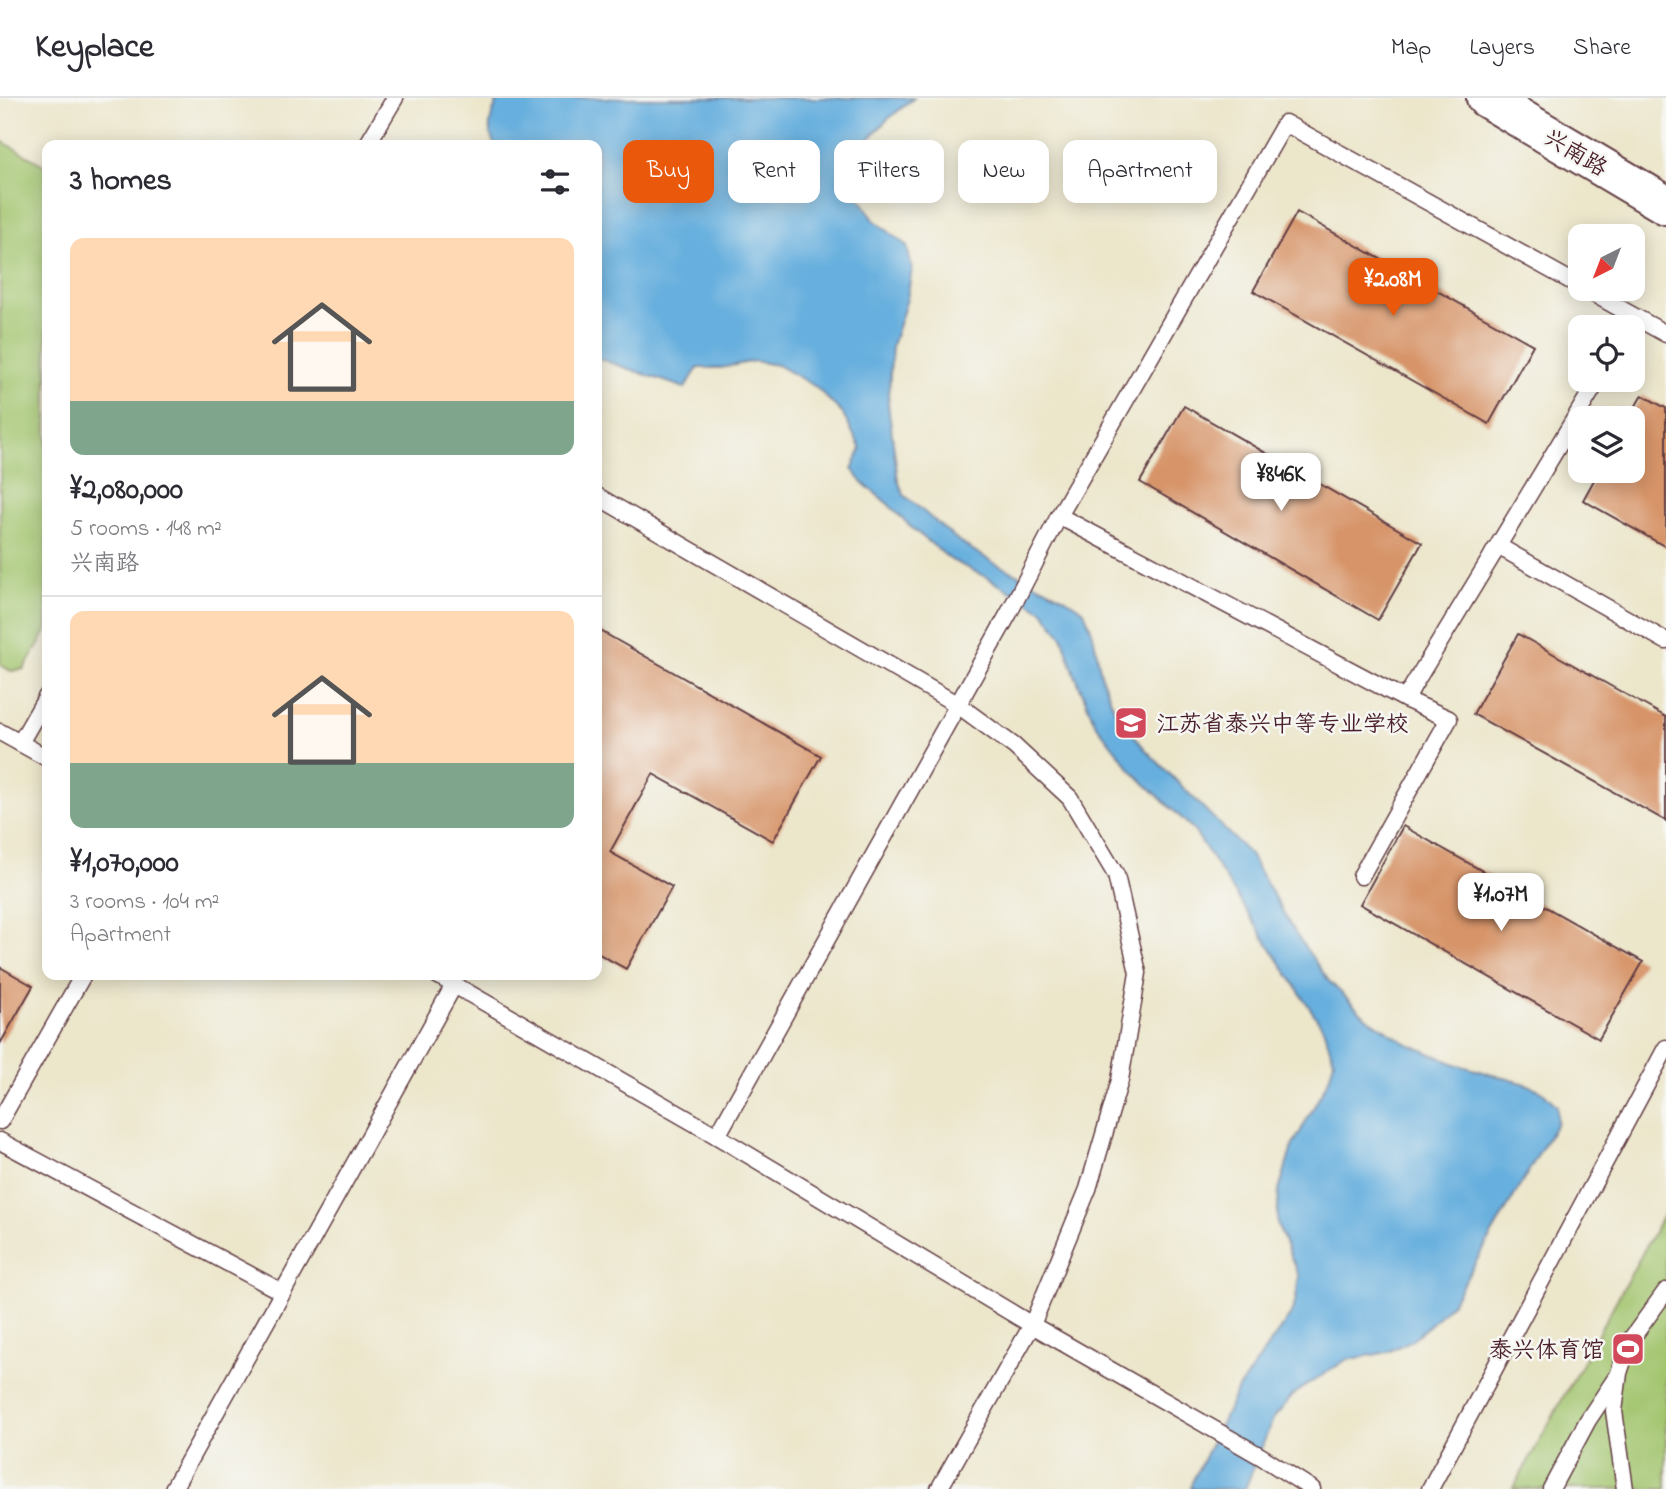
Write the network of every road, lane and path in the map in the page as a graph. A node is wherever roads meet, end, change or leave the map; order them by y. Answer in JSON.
{"nodes":[{"id":1,"x":395,"y":98,"type":"edge"},
{"id":2,"x":1486,"y":98,"type":"edge"},
{"id":3,"x":370,"y":140,"type":"edge"},
{"id":4,"x":1666,"y":205,"type":"edge"},
{"id":5,"x":1568,"y":279,"type":"edge"},
{"id":6,"x":1602,"y":301,"type":"edge"},
{"id":7,"x":1622,"y":315,"type":"edge"},
{"id":8,"x":1645,"y":327,"type":"edge"},
{"id":9,"x":1666,"y":334,"type":"edge"},
{"id":10,"x":1591,"y":392,"type":"edge"},
{"id":11,"x":602,"y":499,"type":"edge"},
{"id":12,"x":1059,"y":516,"type":"junction"},
{"id":13,"x":1666,"y":641,"type":"edge"},
{"id":14,"x":1405,"y":699,"type":"junction"},
{"id":15,"x":42,"y":705,"type":"edge"},
{"id":16,"x":958,"y":705,"type":"junction"},
{"id":17,"x":0,"y":732,"type":"edge"},
{"id":18,"x":20,"y":743,"type":"junction"},
{"id":19,"x":42,"y":755,"type":"edge"},
{"id":20,"x":1361,"y":876,"type":"dead end"},
{"id":21,"x":80,"y":980,"type":"edge"},
{"id":22,"x":446,"y":980,"type":"edge"},
{"id":23,"x":454,"y":985,"type":"junction"},
{"id":24,"x":1666,"y":1048,"type":"edge"},
{"id":25,"x":0,"y":1121,"type":"edge"},
{"id":26,"x":717,"y":1136,"type":"junction"},
{"id":27,"x":0,"y":1141,"type":"edge"},
{"id":28,"x":1666,"y":1290,"type":"edge"},
{"id":29,"x":282,"y":1292,"type":"junction"},
{"id":30,"x":1032,"y":1325,"type":"junction"},
{"id":31,"x":1619,"y":1373,"type":"junction"},
{"id":32,"x":173,"y":1489,"type":"edge"},
{"id":33,"x":939,"y":1489,"type":"edge"},
{"id":34,"x":1312,"y":1489,"type":"edge"},
{"id":35,"x":1430,"y":1489,"type":"edge"},
{"id":36,"x":1551,"y":1489,"type":"edge"},
{"id":37,"x":1625,"y":1489,"type":"edge"}],
"edges":[{"from":1,"to":3,"type":"lane"},
{"from":2,"to":4,"type":"street","name":"兴南路"},
{"from":5,"to":12,"type":"lane"},
{"from":6,"to":7,"type":"lane"},
{"from":8,"to":9,"type":"lane"},
{"from":10,"to":14,"type":"lane"},
{"from":11,"to":16,"type":"lane"},
{"from":12,"to":14,"type":"lane"},
{"from":12,"to":16,"type":"lane"},
{"from":13,"to":14,"type":"lane"},
{"from":14,"to":20,"type":"lane"},
{"from":15,"to":18,"type":"lane"},
{"from":16,"to":26,"type":"lane"},
{"from":16,"to":30,"type":"lane"},
{"from":17,"to":18,"type":"lane"},
{"from":18,"to":19,"type":"lane"},
{"from":21,"to":25,"type":"lane"},
{"from":22,"to":23,"type":"lane"},
{"from":23,"to":26,"type":"lane"},
{"from":23,"to":29,"type":"lane"},
{"from":24,"to":35,"type":"lane"},
{"from":26,"to":30,"type":"lane"},
{"from":27,"to":29,"type":"lane"},
{"from":28,"to":31,"type":"lane"},
{"from":29,"to":32,"type":"lane"},
{"from":30,"to":33,"type":"lane"},
{"from":30,"to":34,"type":"lane"},
{"from":31,"to":36,"type":"lane"},
{"from":31,"to":37,"type":"lane"}]}
